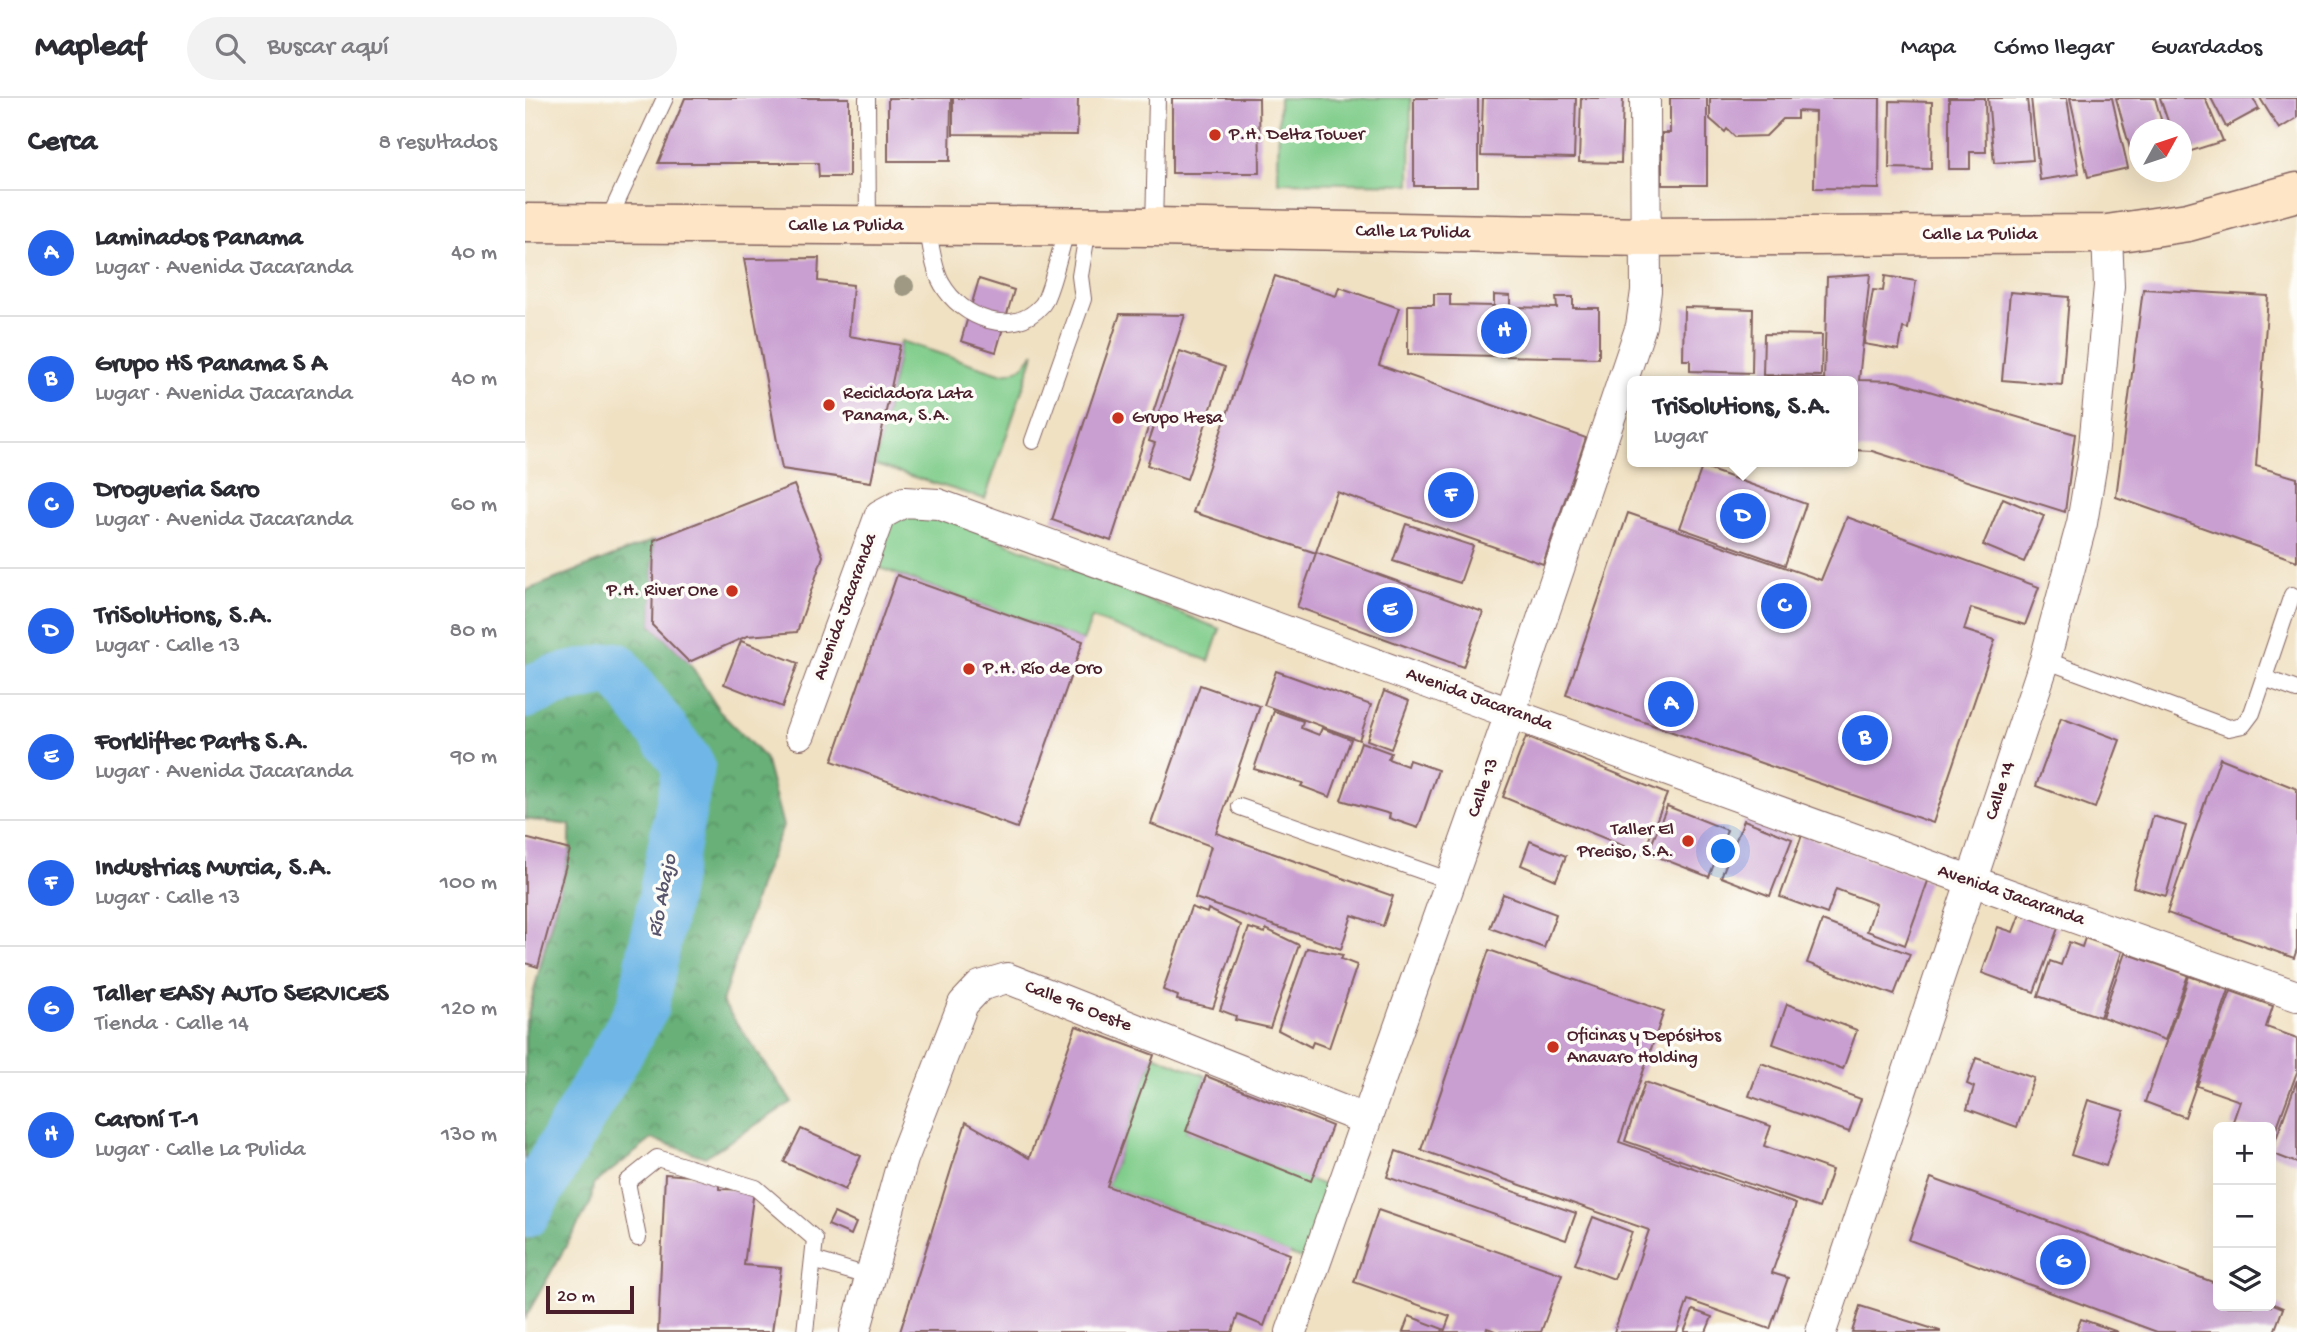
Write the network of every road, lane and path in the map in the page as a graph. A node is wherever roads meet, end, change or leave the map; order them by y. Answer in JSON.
{"nodes":[{"id":1,"x":665,"y":98,"type":"edge"},
{"id":2,"x":867,"y":98,"type":"edge"},
{"id":3,"x":1157,"y":98,"type":"edge"},
{"id":4,"x":1645,"y":98,"type":"edge"},
{"id":5,"x":2297,"y":192,"type":"edge"},
{"id":6,"x":525,"y":223,"type":"edge"},
{"id":7,"x":607,"y":224,"type":"junction"},
{"id":8,"x":868,"y":226,"type":"junction"},
{"id":9,"x":927,"y":226,"type":"junction"},
{"id":10,"x":1154,"y":227,"type":"junction"},
{"id":11,"x":1077,"y":228,"type":"junction"},
{"id":12,"x":2107,"y":234,"type":"junction"},
{"id":13,"x":1645,"y":237,"type":"junction"},
{"id":14,"x":1033,"y":441,"type":"dead end"},
{"id":15,"x":2292,"y":595,"type":"dead end"},
{"id":16,"x":2045,"y":660,"type":"junction"},
{"id":17,"x":2264,"y":678,"type":"junction"},
{"id":18,"x":2297,"y":690,"type":"edge"},
{"id":19,"x":1511,"y":711,"type":"junction"},
{"id":20,"x":800,"y":734,"type":"dead end"},
{"id":21,"x":1241,"y":807,"type":"dead end"},
{"id":22,"x":1451,"y":881,"type":"junction"},
{"id":23,"x":1971,"y":883,"type":"junction"},
{"id":24,"x":2297,"y":996,"type":"edge"},
{"id":25,"x":1364,"y":1119,"type":"junction"},
{"id":26,"x":638,"y":1238,"type":"dead end"},
{"id":27,"x":813,"y":1260,"type":"junction"},
{"id":28,"x":871,"y":1277,"type":"junction"},
{"id":29,"x":805,"y":1332,"type":"edge"},
{"id":30,"x":855,"y":1332,"type":"edge"},
{"id":31,"x":1291,"y":1332,"type":"edge"},
{"id":32,"x":1821,"y":1332,"type":"edge"}],
"edges":[{"from":1,"to":7,"type":"lane"},
{"from":2,"to":8,"type":"lane"},
{"from":3,"to":10,"type":"lane"},
{"from":4,"to":13,"type":"street","name":"Calle 13"},
{"from":5,"to":12,"type":"main road","name":"Calle La Pulida"},
{"from":6,"to":7,"type":"main road","name":"Calle La Pulida"},
{"from":7,"to":8,"type":"main road","name":"Calle La Pulida"},
{"from":8,"to":9,"type":"main road","name":"Calle La Pulida"},
{"from":9,"to":11,"type":"main road","name":"Calle La Pulida"},
{"from":9,"to":11,"type":"lane"},
{"from":10,"to":11,"type":"main road","name":"Calle La Pulida"},
{"from":10,"to":13,"type":"main road","name":"Calle La Pulida"},
{"from":11,"to":14,"type":"lane"},
{"from":12,"to":13,"type":"main road","name":"Calle La Pulida"},
{"from":12,"to":16,"type":"street","name":"Calle 14"},
{"from":13,"to":19,"type":"street","name":"Calle 13"},
{"from":15,"to":17,"type":"lane"},
{"from":16,"to":17,"type":"lane"},
{"from":16,"to":23,"type":"street","name":"Calle 14"},
{"from":17,"to":18,"type":"lane"},
{"from":19,"to":20,"type":"street","name":"Avenida Jacaranda"},
{"from":19,"to":22,"type":"street","name":"Calle 13"},
{"from":19,"to":23,"type":"street","name":"Avenida Jacaranda"},
{"from":21,"to":22,"type":"lane"},
{"from":22,"to":25,"type":"street","name":"Calle 13"},
{"from":23,"to":24,"type":"street","name":"Avenida Jacaranda"},
{"from":23,"to":32,"type":"street","name":"Calle 14"},
{"from":25,"to":28,"type":"street","name":"Calle 96 Oeste"},
{"from":25,"to":31,"type":"street","name":"Calle 13"},
{"from":26,"to":27,"type":"lane"},
{"from":27,"to":28,"type":"lane"},
{"from":27,"to":29,"type":"lane"},
{"from":28,"to":30,"type":"street","name":"Calle 96 Oeste"}]}
